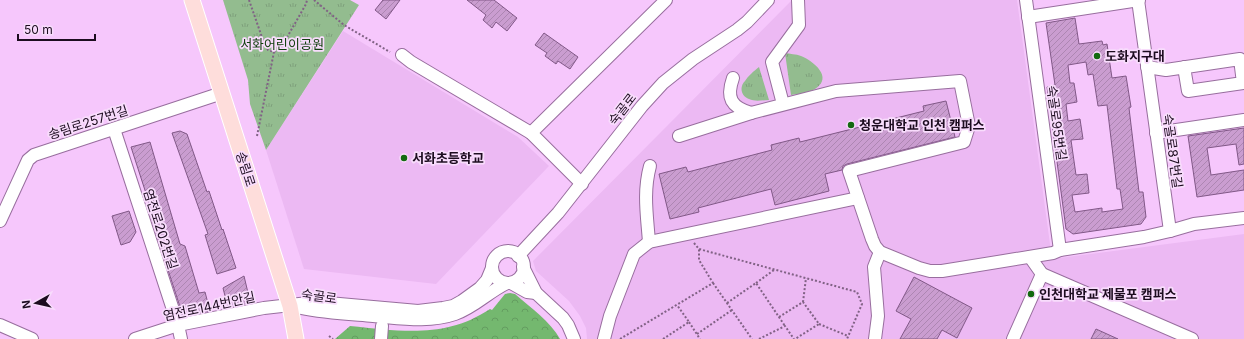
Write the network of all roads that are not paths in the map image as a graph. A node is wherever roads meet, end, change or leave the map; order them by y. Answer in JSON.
{"nodes":[{"id":1,"x":192,"y":0,"type":"edge"},
{"id":2,"x":666,"y":0,"type":"edge"},
{"id":3,"x":768,"y":0,"type":"edge"},
{"id":4,"x":798,"y":0,"type":"edge"},
{"id":5,"x":1026,"y":0,"type":"edge"},
{"id":6,"x":1138,"y":0,"type":"edge"},
{"id":7,"x":1028,"y":16,"type":"junction"},
{"id":8,"x":396,"y":54,"type":"road end"},
{"id":9,"x":1147,"y":67,"type":"junction"},
{"id":10,"x":1184,"y":68,"type":"junction"},
{"id":11,"x":733,"y":78,"type":"dead end"},
{"id":12,"x":222,"y":93,"type":"junction"},
{"id":13,"x":783,"y":104,"type":"junction"},
{"id":14,"x":751,"y":113,"type":"junction"},
{"id":15,"x":1244,"y":120,"type":"edge"},
{"id":16,"x":114,"y":129,"type":"junction"},
{"id":17,"x":531,"y":133,"type":"junction"},
{"id":18,"x":1156,"y":133,"type":"junction"},
{"id":19,"x":679,"y":136,"type":"dead end"},
{"id":20,"x":650,"y":166,"type":"dead end"},
{"id":21,"x":582,"y":184,"type":"junction"},
{"id":22,"x":858,"y":198,"type":"junction"},
{"id":23,"x":1244,"y":218,"type":"edge"},
{"id":24,"x":0,"y":221,"type":"edge"},
{"id":25,"x":1170,"y":230,"type":"junction"},
{"id":26,"x":649,"y":242,"type":"junction"},
{"id":27,"x":1060,"y":250,"type":"junction"},
{"id":28,"x":880,"y":252,"type":"junction"},
{"id":29,"x":1030,"y":257,"type":"junction"},
{"id":30,"x":521,"y":261,"type":"junction"},
{"id":31,"x":492,"y":268,"type":"junction"},
{"id":32,"x":1042,"y":274,"type":"junction"},
{"id":33,"x":509,"y":283,"type":"junction"},
{"id":34,"x":536,"y":293,"type":"junction"},
{"id":35,"x":290,"y":306,"type":"junction"},
{"id":36,"x":0,"y":324,"type":"edge"},
{"id":37,"x":178,"y":325,"type":"junction"},
{"id":38,"x":382,"y":326,"type":"dead end"},
{"id":39,"x":32,"y":339,"type":"edge"},
{"id":40,"x":135,"y":339,"type":"edge"},
{"id":41,"x":181,"y":339,"type":"edge"},
{"id":42,"x":296,"y":339,"type":"edge"},
{"id":43,"x":381,"y":339,"type":"edge"},
{"id":44,"x":574,"y":339,"type":"edge"},
{"id":45,"x":604,"y":339,"type":"edge"},
{"id":46,"x":875,"y":339,"type":"edge"},
{"id":47,"x":1013,"y":339,"type":"edge"},
{"id":48,"x":1192,"y":339,"type":"edge"}],
"edges":[{"from":1,"to":12,"type":"main road","name":"송림로"},
{"from":2,"to":17,"type":"street"},
{"from":3,"to":21,"type":"street","name":"숙골로"},
{"from":4,"to":13,"type":"street"},
{"from":5,"to":7,"type":"street","name":"숙골로95번길"},
{"from":6,"to":7,"type":"street"},
{"from":6,"to":9,"type":"street","name":"숙골로87번길"},
{"from":7,"to":27,"type":"street","name":"숙골로95번길"},
{"from":8,"to":17,"type":"street"},
{"from":9,"to":10,"type":"street"},
{"from":9,"to":18,"type":"street","name":"숙골로87번길"},
{"from":10,"to":10,"type":"street"},
{"from":11,"to":14,"type":"street"},
{"from":12,"to":16,"type":"street","name":"송림로257번길"},
{"from":12,"to":35,"type":"main road","name":"송림로"},
{"from":13,"to":14,"type":"street"},
{"from":13,"to":22,"type":"street"},
{"from":14,"to":19,"type":"street"},
{"from":15,"to":18,"type":"street"},
{"from":16,"to":24,"type":"street","name":"송림로257번길"},
{"from":16,"to":37,"type":"street","name":"염전로202번길"},
{"from":17,"to":21,"type":"street"},
{"from":18,"to":25,"type":"street","name":"숙골로87번길"},
{"from":20,"to":26,"type":"street"},
{"from":21,"to":30,"type":"street","name":"숙골로"},
{"from":22,"to":26,"type":"street"},
{"from":22,"to":28,"type":"street"},
{"from":23,"to":25,"type":"street"},
{"from":25,"to":27,"type":"street"},
{"from":26,"to":45,"type":"street"},
{"from":27,"to":29,"type":"street"},
{"from":28,"to":29,"type":"street"},
{"from":28,"to":46,"type":"street"},
{"from":29,"to":32,"type":"street"},
{"from":30,"to":31,"type":"street","name":"숙골로"},
{"from":30,"to":33,"type":"street","name":"숙골로"},
{"from":30,"to":34,"type":"street"},
{"from":31,"to":33,"type":"street"},
{"from":31,"to":35,"type":"street","name":"숙골로"},
{"from":32,"to":47,"type":"street"},
{"from":32,"to":48,"type":"street"},
{"from":33,"to":34,"type":"street"},
{"from":33,"to":35,"type":"street","name":"숙골로"},
{"from":34,"to":44,"type":"street"},
{"from":35,"to":37,"type":"street","name":"염전로144번안길"},
{"from":35,"to":42,"type":"main road","name":"송림로"},
{"from":36,"to":39,"type":"street"},
{"from":37,"to":40,"type":"street","name":"염전로144번안길"},
{"from":37,"to":41,"type":"street","name":"염전로202번길"},
{"from":38,"to":43,"type":"street"}]}
